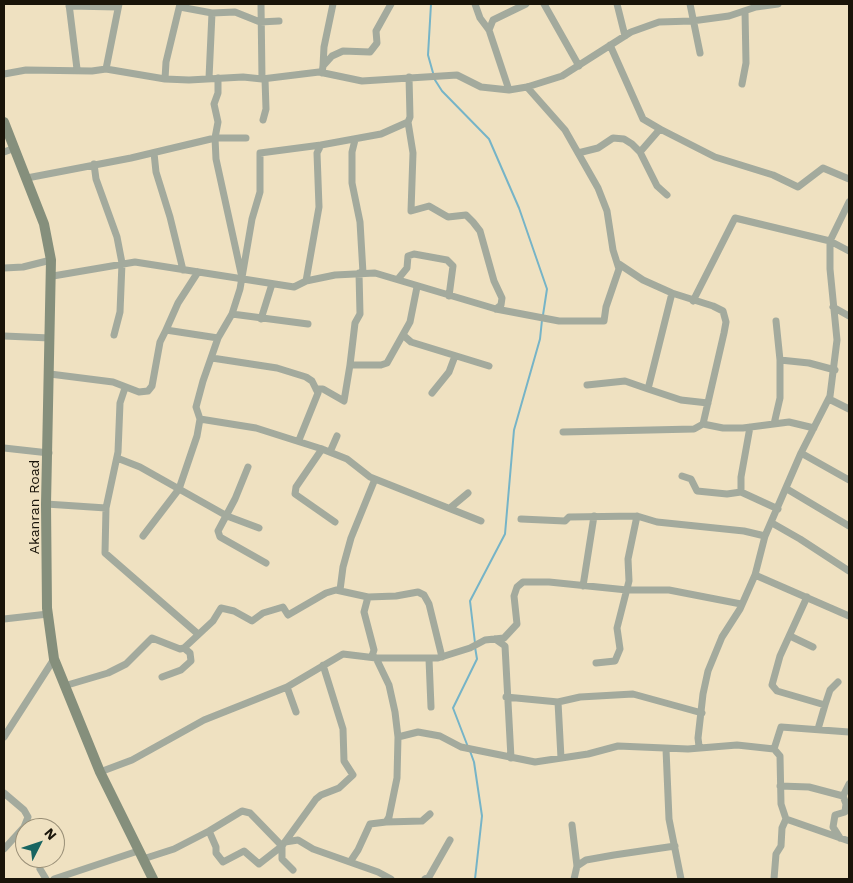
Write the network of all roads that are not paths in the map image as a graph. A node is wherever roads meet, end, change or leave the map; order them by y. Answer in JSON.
{"nodes":[{"id":1,"x":261,"y":4,"type":"edge"},
{"id":2,"x":333,"y":4,"type":"edge"},
{"id":3,"x":391,"y":4,"type":"edge"},
{"id":4,"x":475,"y":4,"type":"edge"},
{"id":5,"x":525,"y":4,"type":"edge"},
{"id":6,"x":544,"y":4,"type":"edge"},
{"id":7,"x":617,"y":4,"type":"edge"},
{"id":8,"x":690,"y":4,"type":"edge"},
{"id":9,"x":778,"y":4,"type":"edge"},
{"id":10,"x":69,"y":5,"type":"edge"},
{"id":11,"x":119,"y":5,"type":"edge"},
{"id":12,"x":180,"y":5,"type":"edge"},
{"id":13,"x":756,"y":6,"type":"edge"},
{"id":14,"x":745,"y":11,"type":"junction"},
{"id":15,"x":212,"y":13,"type":"junction"},
{"id":16,"x":279,"y":21,"type":"dead end"},
{"id":17,"x":692,"y":21,"type":"junction"},
{"id":18,"x":260,"y":22,"type":"junction"},
{"id":19,"x":489,"y":30,"type":"junction"},
{"id":20,"x":625,"y":36,"type":"junction"},
{"id":21,"x":610,"y":45,"type":"junction"},
{"id":22,"x":700,"y":53,"type":"dead end"},
{"id":23,"x":579,"y":66,"type":"junction"},
{"id":24,"x":77,"y":69,"type":"junction"},
{"id":25,"x":106,"y":69,"type":"junction"},
{"id":26,"x":322,"y":69,"type":"junction"},
{"id":27,"x":4,"y":74,"type":"edge"},
{"id":28,"x":409,"y":77,"type":"junction"},
{"id":29,"x":209,"y":78,"type":"junction"},
{"id":30,"x":218,"y":78,"type":"junction"},
{"id":31,"x":166,"y":79,"type":"junction"},
{"id":32,"x":264,"y":79,"type":"junction"},
{"id":33,"x":742,"y":84,"type":"dead end"},
{"id":34,"x":527,"y":87,"type":"junction"},
{"id":35,"x":509,"y":90,"type":"junction"},
{"id":36,"x":263,"y":120,"type":"dead end"},
{"id":37,"x":4,"y":122,"type":"edge"},
{"id":38,"x":408,"y":122,"type":"junction"},
{"id":39,"x":660,"y":129,"type":"junction"},
{"id":40,"x":215,"y":138,"type":"junction"},
{"id":41,"x":246,"y":138,"type":"dead end"},
{"id":42,"x":354,"y":140,"type":"junction"},
{"id":43,"x":321,"y":145,"type":"junction"},
{"id":44,"x":15,"y":148,"type":"junction"},
{"id":45,"x":4,"y":152,"type":"edge"},
{"id":46,"x":640,"y":152,"type":"junction"},
{"id":47,"x":154,"y":153,"type":"junction"},
{"id":48,"x":578,"y":154,"type":"junction"},
{"id":49,"x":94,"y":164,"type":"junction"},
{"id":50,"x":27,"y":178,"type":"junction"},
{"id":51,"x":849,"y":179,"type":"edge"},
{"id":52,"x":667,"y":195,"type":"dead end"},
{"id":53,"x":849,"y":202,"type":"edge"},
{"id":54,"x":830,"y":240,"type":"junction"},
{"id":55,"x":849,"y":251,"type":"edge"},
{"id":56,"x":51,"y":260,"type":"junction"},
{"id":57,"x":122,"y":263,"type":"junction"},
{"id":58,"x":4,"y":268,"type":"edge"},
{"id":59,"x":622,"y":268,"type":"junction"},
{"id":60,"x":183,"y":270,"type":"junction"},
{"id":61,"x":198,"y":272,"type":"junction"},
{"id":62,"x":361,"y":273,"type":"junction"},
{"id":63,"x":52,"y":276,"type":"junction"},
{"id":64,"x":242,"y":278,"type":"junction"},
{"id":65,"x":398,"y":279,"type":"junction"},
{"id":66,"x":306,"y":282,"type":"junction"},
{"id":67,"x":272,"y":284,"type":"junction"},
{"id":68,"x":417,"y":287,"type":"junction"},
{"id":69,"x":672,"y":293,"type":"junction"},
{"id":70,"x":448,"y":296,"type":"junction"},
{"id":71,"x":693,"y":301,"type":"junction"},
{"id":72,"x":834,"y":307,"type":"junction"},
{"id":73,"x":496,"y":309,"type":"junction"},
{"id":74,"x":232,"y":314,"type":"junction"},
{"id":75,"x":849,"y":316,"type":"edge"},
{"id":76,"x":261,"y":319,"type":"junction"},
{"id":77,"x":776,"y":321,"type":"dead end"},
{"id":78,"x":308,"y":324,"type":"dead end"},
{"id":79,"x":166,"y":330,"type":"junction"},
{"id":80,"x":403,"y":334,"type":"junction"},
{"id":81,"x":114,"y":335,"type":"dead end"},
{"id":82,"x":4,"y":336,"type":"edge"},
{"id":83,"x":50,"y":338,"type":"junction"},
{"id":84,"x":218,"y":338,"type":"junction"},
{"id":85,"x":455,"y":356,"type":"junction"},
{"id":86,"x":212,"y":358,"type":"junction"},
{"id":87,"x":780,"y":360,"type":"junction"},
{"id":88,"x":350,"y":365,"type":"junction"},
{"id":89,"x":489,"y":366,"type":"dead end"},
{"id":90,"x":835,"y":370,"type":"junction"},
{"id":91,"x":50,"y":374,"type":"junction"},
{"id":92,"x":587,"y":385,"type":"dead end"},
{"id":93,"x":125,"y":388,"type":"junction"},
{"id":94,"x":316,"y":389,"type":"junction"},
{"id":95,"x":648,"y":389,"type":"junction"},
{"id":96,"x":432,"y":393,"type":"dead end"},
{"id":97,"x":829,"y":399,"type":"junction"},
{"id":98,"x":708,"y":403,"type":"junction"},
{"id":99,"x":849,"y":409,"type":"edge"},
{"id":100,"x":200,"y":419,"type":"junction"},
{"id":101,"x":703,"y":424,"type":"junction"},
{"id":102,"x":774,"y":424,"type":"junction"},
{"id":103,"x":750,"y":427,"type":"junction"},
{"id":104,"x":814,"y":428,"type":"junction"},
{"id":105,"x":563,"y":432,"type":"dead end"},
{"id":106,"x":337,"y":436,"type":"dead end"},
{"id":107,"x":299,"y":440,"type":"junction"},
{"id":108,"x":4,"y":448,"type":"edge"},
{"id":109,"x":322,"y":449,"type":"junction"},
{"id":110,"x":330,"y":452,"type":"junction"},
{"id":111,"x":48,"y":453,"type":"junction"},
{"id":112,"x":801,"y":453,"type":"junction"},
{"id":113,"x":116,"y":458,"type":"junction"},
{"id":114,"x":248,"y":467,"type":"dead end"},
{"id":115,"x":682,"y":476,"type":"dead end"},
{"id":116,"x":375,"y":479,"type":"junction"},
{"id":117,"x":849,"y":480,"type":"edge"},
{"id":118,"x":179,"y":489,"type":"junction"},
{"id":119,"x":787,"y":489,"type":"junction"},
{"id":120,"x":740,"y":492,"type":"junction"},
{"id":121,"x":468,"y":493,"type":"dead end"},
{"id":122,"x":46,"y":504,"type":"junction"},
{"id":123,"x":106,"y":508,"type":"junction"},
{"id":124,"x":450,"y":508,"type":"junction"},
{"id":125,"x":778,"y":509,"type":"junction"},
{"id":126,"x":227,"y":516,"type":"junction"},
{"id":127,"x":594,"y":516,"type":"junction"},
{"id":128,"x":637,"y":516,"type":"junction"},
{"id":129,"x":522,"y":519,"type":"dead end"},
{"id":130,"x":335,"y":522,"type":"dead end"},
{"id":131,"x":480,"y":522,"type":"dead end"},
{"id":132,"x":772,"y":523,"type":"junction"},
{"id":133,"x":849,"y":526,"type":"edge"},
{"id":134,"x":259,"y":528,"type":"dead end"},
{"id":135,"x":143,"y":536,"type":"dead end"},
{"id":136,"x":765,"y":536,"type":"junction"},
{"id":137,"x":266,"y":563,"type":"dead end"},
{"id":138,"x":849,"y":571,"type":"edge"},
{"id":139,"x":755,"y":575,"type":"junction"},
{"id":140,"x":583,"y":586,"type":"junction"},
{"id":141,"x":340,"y":590,"type":"junction"},
{"id":142,"x":627,"y":590,"type":"junction"},
{"id":143,"x":368,"y":596,"type":"junction"},
{"id":144,"x":807,"y":597,"type":"junction"},
{"id":145,"x":741,"y":604,"type":"junction"},
{"id":146,"x":48,"y":614,"type":"junction"},
{"id":147,"x":849,"y":616,"type":"edge"},
{"id":148,"x":4,"y":619,"type":"edge"},
{"id":149,"x":198,"y":634,"type":"junction"},
{"id":150,"x":790,"y":636,"type":"junction"},
{"id":151,"x":495,"y":639,"type":"junction"},
{"id":152,"x":813,"y":647,"type":"dead end"},
{"id":153,"x":184,"y":648,"type":"junction"},
{"id":154,"x":374,"y":657,"type":"junction"},
{"id":155,"x":442,"y":657,"type":"junction"},
{"id":156,"x":54,"y":659,"type":"junction"},
{"id":157,"x":429,"y":659,"type":"junction"},
{"id":158,"x":596,"y":663,"type":"dead end"},
{"id":159,"x":323,"y":665,"type":"junction"},
{"id":160,"x":162,"y":677,"type":"dead end"},
{"id":161,"x":838,"y":682,"type":"dead end"},
{"id":162,"x":64,"y":686,"type":"junction"},
{"id":163,"x":287,"y":687,"type":"junction"},
{"id":164,"x":506,"y":697,"type":"junction"},
{"id":165,"x":558,"y":702,"type":"junction"},
{"id":166,"x":825,"y":705,"type":"junction"},
{"id":167,"x":431,"y":707,"type":"dead end"},
{"id":168,"x":296,"y":712,"type":"dead end"},
{"id":169,"x":702,"y":713,"type":"junction"},
{"id":170,"x":818,"y":729,"type":"junction"},
{"id":171,"x":849,"y":732,"type":"edge"},
{"id":172,"x":398,"y":736,"type":"junction"},
{"id":173,"x":4,"y":737,"type":"edge"},
{"id":174,"x":699,"y":746,"type":"junction"},
{"id":175,"x":666,"y":749,"type":"junction"},
{"id":176,"x":774,"y":749,"type":"junction"},
{"id":177,"x":511,"y":758,"type":"junction"},
{"id":178,"x":561,"y":758,"type":"junction"},
{"id":179,"x":100,"y":772,"type":"junction"},
{"id":180,"x":849,"y":784,"type":"edge"},
{"id":181,"x":780,"y":786,"type":"junction"},
{"id":182,"x":4,"y":793,"type":"edge"},
{"id":183,"x":843,"y":796,"type":"junction"},
{"id":184,"x":430,"y":814,"type":"dead end"},
{"id":185,"x":786,"y":819,"type":"junction"},
{"id":186,"x":386,"y":822,"type":"junction"},
{"id":187,"x":572,"y":825,"type":"dead end"},
{"id":188,"x":210,"y":831,"type":"junction"},
{"id":189,"x":840,"y":838,"type":"junction"},
{"id":190,"x":450,"y":840,"type":"dead end"},
{"id":191,"x":849,"y":841,"type":"edge"},
{"id":192,"x":283,"y":844,"type":"junction"},
{"id":193,"x":675,"y":846,"type":"junction"},
{"id":194,"x":4,"y":849,"type":"edge"},
{"id":195,"x":140,"y":855,"type":"junction"},
{"id":196,"x":350,"y":862,"type":"junction"},
{"id":197,"x":577,"y":866,"type":"junction"},
{"id":198,"x":40,"y":869,"type":"dead end"},
{"id":199,"x":293,"y":870,"type":"dead end"},
{"id":200,"x":46,"y":879,"type":"edge"},
{"id":201,"x":54,"y":879,"type":"edge"},
{"id":202,"x":153,"y":879,"type":"edge"},
{"id":203,"x":391,"y":879,"type":"edge"},
{"id":204,"x":424,"y":879,"type":"edge"},
{"id":205,"x":574,"y":879,"type":"edge"},
{"id":206,"x":681,"y":879,"type":"edge"},
{"id":207,"x":774,"y":879,"type":"edge"}],
"edges":[{"from":1,"to":18,"type":"street"},
{"from":2,"to":26,"type":"street"},
{"from":3,"to":26,"type":"street"},
{"from":4,"to":19,"type":"street"},
{"from":5,"to":19,"type":"street"},
{"from":6,"to":23,"type":"street"},
{"from":7,"to":20,"type":"street"},
{"from":8,"to":17,"type":"street"},
{"from":9,"to":13,"type":"street"},
{"from":10,"to":11,"type":"street"},
{"from":10,"to":24,"type":"street"},
{"from":11,"to":25,"type":"street"},
{"from":12,"to":15,"type":"street"},
{"from":12,"to":31,"type":"street"},
{"from":13,"to":14,"type":"street"},
{"from":14,"to":17,"type":"street"},
{"from":14,"to":33,"type":"street"},
{"from":15,"to":18,"type":"street"},
{"from":15,"to":29,"type":"street"},
{"from":16,"to":18,"type":"street"},
{"from":17,"to":20,"type":"street"},
{"from":17,"to":22,"type":"street"},
{"from":18,"to":32,"type":"street"},
{"from":19,"to":35,"type":"street"},
{"from":20,"to":21,"type":"street"},
{"from":21,"to":23,"type":"street"},
{"from":21,"to":39,"type":"street"},
{"from":23,"to":34,"type":"street"},
{"from":24,"to":25,"type":"street"},
{"from":24,"to":27,"type":"street"},
{"from":25,"to":31,"type":"street"},
{"from":26,"to":28,"type":"street"},
{"from":26,"to":32,"type":"street"},
{"from":28,"to":35,"type":"street"},
{"from":28,"to":38,"type":"street"},
{"from":29,"to":30,"type":"street"},
{"from":29,"to":31,"type":"street"},
{"from":30,"to":32,"type":"street"},
{"from":30,"to":40,"type":"street"},
{"from":32,"to":36,"type":"street"},
{"from":34,"to":35,"type":"street"},
{"from":34,"to":48,"type":"street"},
{"from":37,"to":44,"type":"main road","name":"Akanran Road"},
{"from":38,"to":42,"type":"street"},
{"from":38,"to":73,"type":"street"},
{"from":39,"to":46,"type":"street"},
{"from":39,"to":51,"type":"street"},
{"from":40,"to":41,"type":"street"},
{"from":40,"to":47,"type":"street"},
{"from":40,"to":64,"type":"street"},
{"from":42,"to":43,"type":"street"},
{"from":42,"to":62,"type":"street"},
{"from":43,"to":64,"type":"street"},
{"from":43,"to":66,"type":"street"},
{"from":44,"to":45,"type":"street"},
{"from":44,"to":50,"type":"main road","name":"Akanran Road"},
{"from":46,"to":48,"type":"street"},
{"from":46,"to":52,"type":"street"},
{"from":47,"to":49,"type":"street"},
{"from":47,"to":60,"type":"street"},
{"from":48,"to":59,"type":"street"},
{"from":49,"to":50,"type":"street"},
{"from":49,"to":57,"type":"street"},
{"from":50,"to":56,"type":"main road","name":"Akanran Road"},
{"from":53,"to":54,"type":"street"},
{"from":54,"to":55,"type":"street"},
{"from":54,"to":71,"type":"street"},
{"from":54,"to":72,"type":"street"},
{"from":56,"to":58,"type":"street"},
{"from":56,"to":63,"type":"main road","name":"Akanran Road"},
{"from":57,"to":60,"type":"street"},
{"from":57,"to":63,"type":"street"},
{"from":57,"to":81,"type":"street"},
{"from":59,"to":69,"type":"street"},
{"from":59,"to":73,"type":"street"},
{"from":60,"to":61,"type":"street"},
{"from":61,"to":64,"type":"street"},
{"from":61,"to":79,"type":"street"},
{"from":62,"to":65,"type":"street"},
{"from":62,"to":66,"type":"street"},
{"from":62,"to":88,"type":"street"},
{"from":63,"to":83,"type":"main road","name":"Akanran Road"},
{"from":64,"to":67,"type":"street"},
{"from":64,"to":74,"type":"street"},
{"from":65,"to":68,"type":"street"},
{"from":65,"to":70,"type":"street"},
{"from":66,"to":67,"type":"street"},
{"from":67,"to":76,"type":"street"},
{"from":68,"to":70,"type":"street"},
{"from":68,"to":80,"type":"street"},
{"from":69,"to":71,"type":"street"},
{"from":69,"to":95,"type":"street"},
{"from":70,"to":73,"type":"street"},
{"from":71,"to":98,"type":"street"},
{"from":72,"to":75,"type":"street"},
{"from":72,"to":90,"type":"street"},
{"from":74,"to":76,"type":"street"},
{"from":74,"to":84,"type":"street"},
{"from":76,"to":78,"type":"street"},
{"from":77,"to":87,"type":"street"},
{"from":79,"to":84,"type":"street"},
{"from":79,"to":93,"type":"street"},
{"from":80,"to":85,"type":"street"},
{"from":80,"to":88,"type":"street"},
{"from":82,"to":83,"type":"street"},
{"from":83,"to":91,"type":"main road","name":"Akanran Road"},
{"from":84,"to":86,"type":"street"},
{"from":85,"to":89,"type":"street"},
{"from":85,"to":96,"type":"street"},
{"from":86,"to":94,"type":"street"},
{"from":86,"to":100,"type":"street"},
{"from":87,"to":90,"type":"street"},
{"from":87,"to":102,"type":"street"},
{"from":88,"to":94,"type":"street"},
{"from":90,"to":97,"type":"street"},
{"from":91,"to":93,"type":"street"},
{"from":91,"to":111,"type":"main road","name":"Akanran Road"},
{"from":92,"to":95,"type":"street"},
{"from":93,"to":113,"type":"street"},
{"from":94,"to":107,"type":"street"},
{"from":95,"to":98,"type":"street"},
{"from":97,"to":99,"type":"street"},
{"from":97,"to":104,"type":"street"},
{"from":98,"to":101,"type":"street"},
{"from":100,"to":107,"type":"street"},
{"from":100,"to":118,"type":"street"},
{"from":101,"to":103,"type":"street"},
{"from":101,"to":105,"type":"street"},
{"from":102,"to":103,"type":"street"},
{"from":102,"to":104,"type":"street"},
{"from":103,"to":120,"type":"street"},
{"from":104,"to":112,"type":"street"},
{"from":106,"to":110,"type":"street"},
{"from":107,"to":109,"type":"street"},
{"from":108,"to":111,"type":"street"},
{"from":109,"to":110,"type":"street"},
{"from":109,"to":130,"type":"street"},
{"from":110,"to":116,"type":"street"},
{"from":111,"to":122,"type":"main road","name":"Akanran Road"},
{"from":112,"to":117,"type":"street"},
{"from":112,"to":119,"type":"street"},
{"from":113,"to":118,"type":"street"},
{"from":113,"to":123,"type":"street"},
{"from":114,"to":126,"type":"street"},
{"from":115,"to":120,"type":"street"},
{"from":116,"to":124,"type":"street"},
{"from":116,"to":141,"type":"street"},
{"from":118,"to":126,"type":"street"},
{"from":118,"to":135,"type":"street"},
{"from":119,"to":125,"type":"street"},
{"from":119,"to":133,"type":"street"},
{"from":120,"to":125,"type":"street"},
{"from":121,"to":124,"type":"street"},
{"from":122,"to":123,"type":"street"},
{"from":122,"to":146,"type":"main road","name":"Akanran Road"},
{"from":123,"to":149,"type":"street"},
{"from":124,"to":131,"type":"street"},
{"from":125,"to":132,"type":"street"},
{"from":126,"to":134,"type":"street"},
{"from":126,"to":137,"type":"street"},
{"from":127,"to":128,"type":"street"},
{"from":127,"to":129,"type":"street"},
{"from":127,"to":140,"type":"street"},
{"from":128,"to":136,"type":"street"},
{"from":128,"to":142,"type":"street"},
{"from":132,"to":136,"type":"street"},
{"from":132,"to":138,"type":"street"},
{"from":136,"to":139,"type":"street"},
{"from":139,"to":144,"type":"street"},
{"from":139,"to":145,"type":"street"},
{"from":140,"to":142,"type":"street"},
{"from":140,"to":151,"type":"street"},
{"from":141,"to":143,"type":"street"},
{"from":141,"to":149,"type":"street"},
{"from":142,"to":145,"type":"street"},
{"from":142,"to":158,"type":"street"},
{"from":143,"to":154,"type":"street"},
{"from":143,"to":155,"type":"street"},
{"from":144,"to":147,"type":"street"},
{"from":144,"to":150,"type":"street"},
{"from":145,"to":169,"type":"street"},
{"from":146,"to":148,"type":"street"},
{"from":146,"to":156,"type":"main road","name":"Akanran Road"},
{"from":149,"to":153,"type":"street"},
{"from":150,"to":152,"type":"street"},
{"from":150,"to":166,"type":"street"},
{"from":151,"to":155,"type":"street"},
{"from":151,"to":164,"type":"street"},
{"from":153,"to":160,"type":"street"},
{"from":153,"to":162,"type":"street"},
{"from":154,"to":157,"type":"street"},
{"from":154,"to":159,"type":"street"},
{"from":154,"to":172,"type":"street"},
{"from":155,"to":157,"type":"street"},
{"from":156,"to":162,"type":"main road","name":"Akanran Road"},
{"from":156,"to":173,"type":"street"},
{"from":157,"to":167,"type":"street"},
{"from":159,"to":163,"type":"street"},
{"from":159,"to":192,"type":"street"},
{"from":161,"to":166,"type":"street"},
{"from":162,"to":179,"type":"main road","name":"Akanran Road"},
{"from":163,"to":168,"type":"street"},
{"from":163,"to":179,"type":"street"},
{"from":164,"to":165,"type":"street"},
{"from":164,"to":177,"type":"street"},
{"from":165,"to":169,"type":"street"},
{"from":165,"to":178,"type":"street"},
{"from":166,"to":170,"type":"street"},
{"from":169,"to":174,"type":"street"},
{"from":170,"to":171,"type":"street"},
{"from":170,"to":176,"type":"street"},
{"from":172,"to":177,"type":"street"},
{"from":172,"to":186,"type":"street"},
{"from":174,"to":175,"type":"street"},
{"from":174,"to":176,"type":"street"},
{"from":175,"to":178,"type":"street"},
{"from":175,"to":193,"type":"street"},
{"from":176,"to":181,"type":"street"},
{"from":177,"to":178,"type":"street"},
{"from":179,"to":195,"type":"main road","name":"Akanran Road"},
{"from":180,"to":183,"type":"street"},
{"from":181,"to":183,"type":"street"},
{"from":181,"to":185,"type":"street"},
{"from":182,"to":194,"type":"street"},
{"from":183,"to":189,"type":"street"},
{"from":184,"to":186,"type":"street"},
{"from":185,"to":189,"type":"street"},
{"from":185,"to":207,"type":"street"},
{"from":186,"to":196,"type":"street"},
{"from":187,"to":197,"type":"street"},
{"from":188,"to":192,"type":"street"},
{"from":188,"to":192,"type":"street"},
{"from":188,"to":195,"type":"street"},
{"from":189,"to":191,"type":"street"},
{"from":190,"to":204,"type":"street"},
{"from":192,"to":196,"type":"street"},
{"from":192,"to":199,"type":"street"},
{"from":193,"to":197,"type":"street"},
{"from":193,"to":206,"type":"street"},
{"from":195,"to":201,"type":"street"},
{"from":195,"to":202,"type":"main road","name":"Akanran Road"},
{"from":196,"to":203,"type":"street"},
{"from":197,"to":205,"type":"street"},
{"from":198,"to":200,"type":"street"}]}
